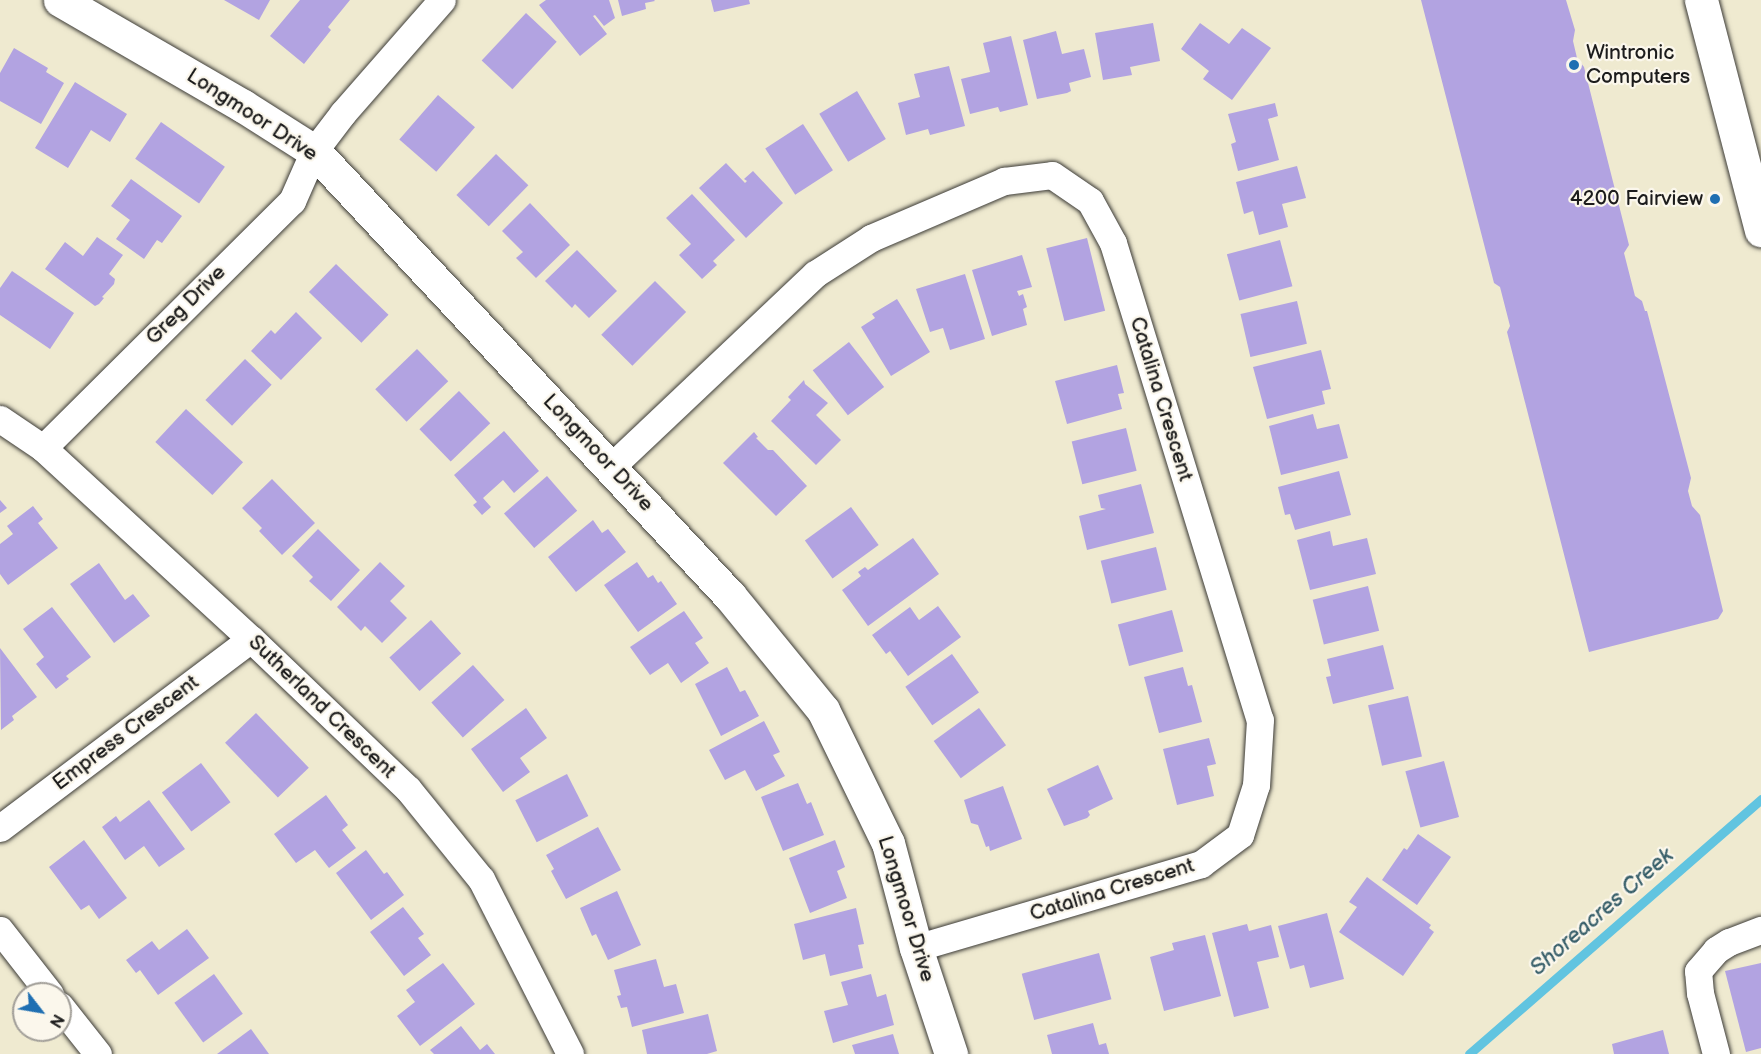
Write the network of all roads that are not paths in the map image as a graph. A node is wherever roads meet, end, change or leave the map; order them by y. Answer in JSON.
{"nodes":[{"id":1,"x":60,"y":0,"type":"edge"},
{"id":2,"x":442,"y":0,"type":"edge"},
{"id":3,"x":1701,"y":0,"type":"edge"},
{"id":4,"x":314,"y":151,"type":"junction"},
{"id":5,"x":1761,"y":230,"type":"edge"},
{"id":6,"x":0,"y":419,"type":"edge"},
{"id":7,"x":43,"y":448,"type":"junction"},
{"id":8,"x":611,"y":467,"type":"junction"},
{"id":9,"x":251,"y":639,"type":"junction"},
{"id":10,"x":0,"y":828,"type":"edge"},
{"id":11,"x":0,"y":930,"type":"edge"},
{"id":12,"x":1761,"y":930,"type":"edge"},
{"id":13,"x":916,"y":948,"type":"junction"},
{"id":14,"x":41,"y":982,"type":"edge"},
{"id":15,"x":72,"y":1021,"type":"edge"},
{"id":16,"x":98,"y":1054,"type":"edge"},
{"id":17,"x":570,"y":1054,"type":"edge"},
{"id":18,"x":951,"y":1054,"type":"edge"},
{"id":19,"x":1716,"y":1054,"type":"edge"}],
"edges":[{"from":1,"to":4,"type":"street","name":"Longmoor Drive"},
{"from":2,"to":4,"type":"street","name":"Greg Drive"},
{"from":3,"to":5,"type":"street"},
{"from":4,"to":7,"type":"street","name":"Greg Drive"},
{"from":4,"to":8,"type":"street","name":"Longmoor Drive"},
{"from":6,"to":7,"type":"street","name":"Sutherland Crescent"},
{"from":7,"to":9,"type":"street","name":"Sutherland Crescent"},
{"from":8,"to":13,"type":"street","name":"Longmoor Drive"},
{"from":8,"to":13,"type":"street","name":"Catalina Crescent"},
{"from":9,"to":10,"type":"street","name":"Empress Crescent"},
{"from":9,"to":17,"type":"street","name":"Sutherland Crescent"},
{"from":11,"to":14,"type":"street"},
{"from":12,"to":19,"type":"street"},
{"from":13,"to":18,"type":"street","name":"Longmoor Drive"},
{"from":15,"to":16,"type":"street"}]}
